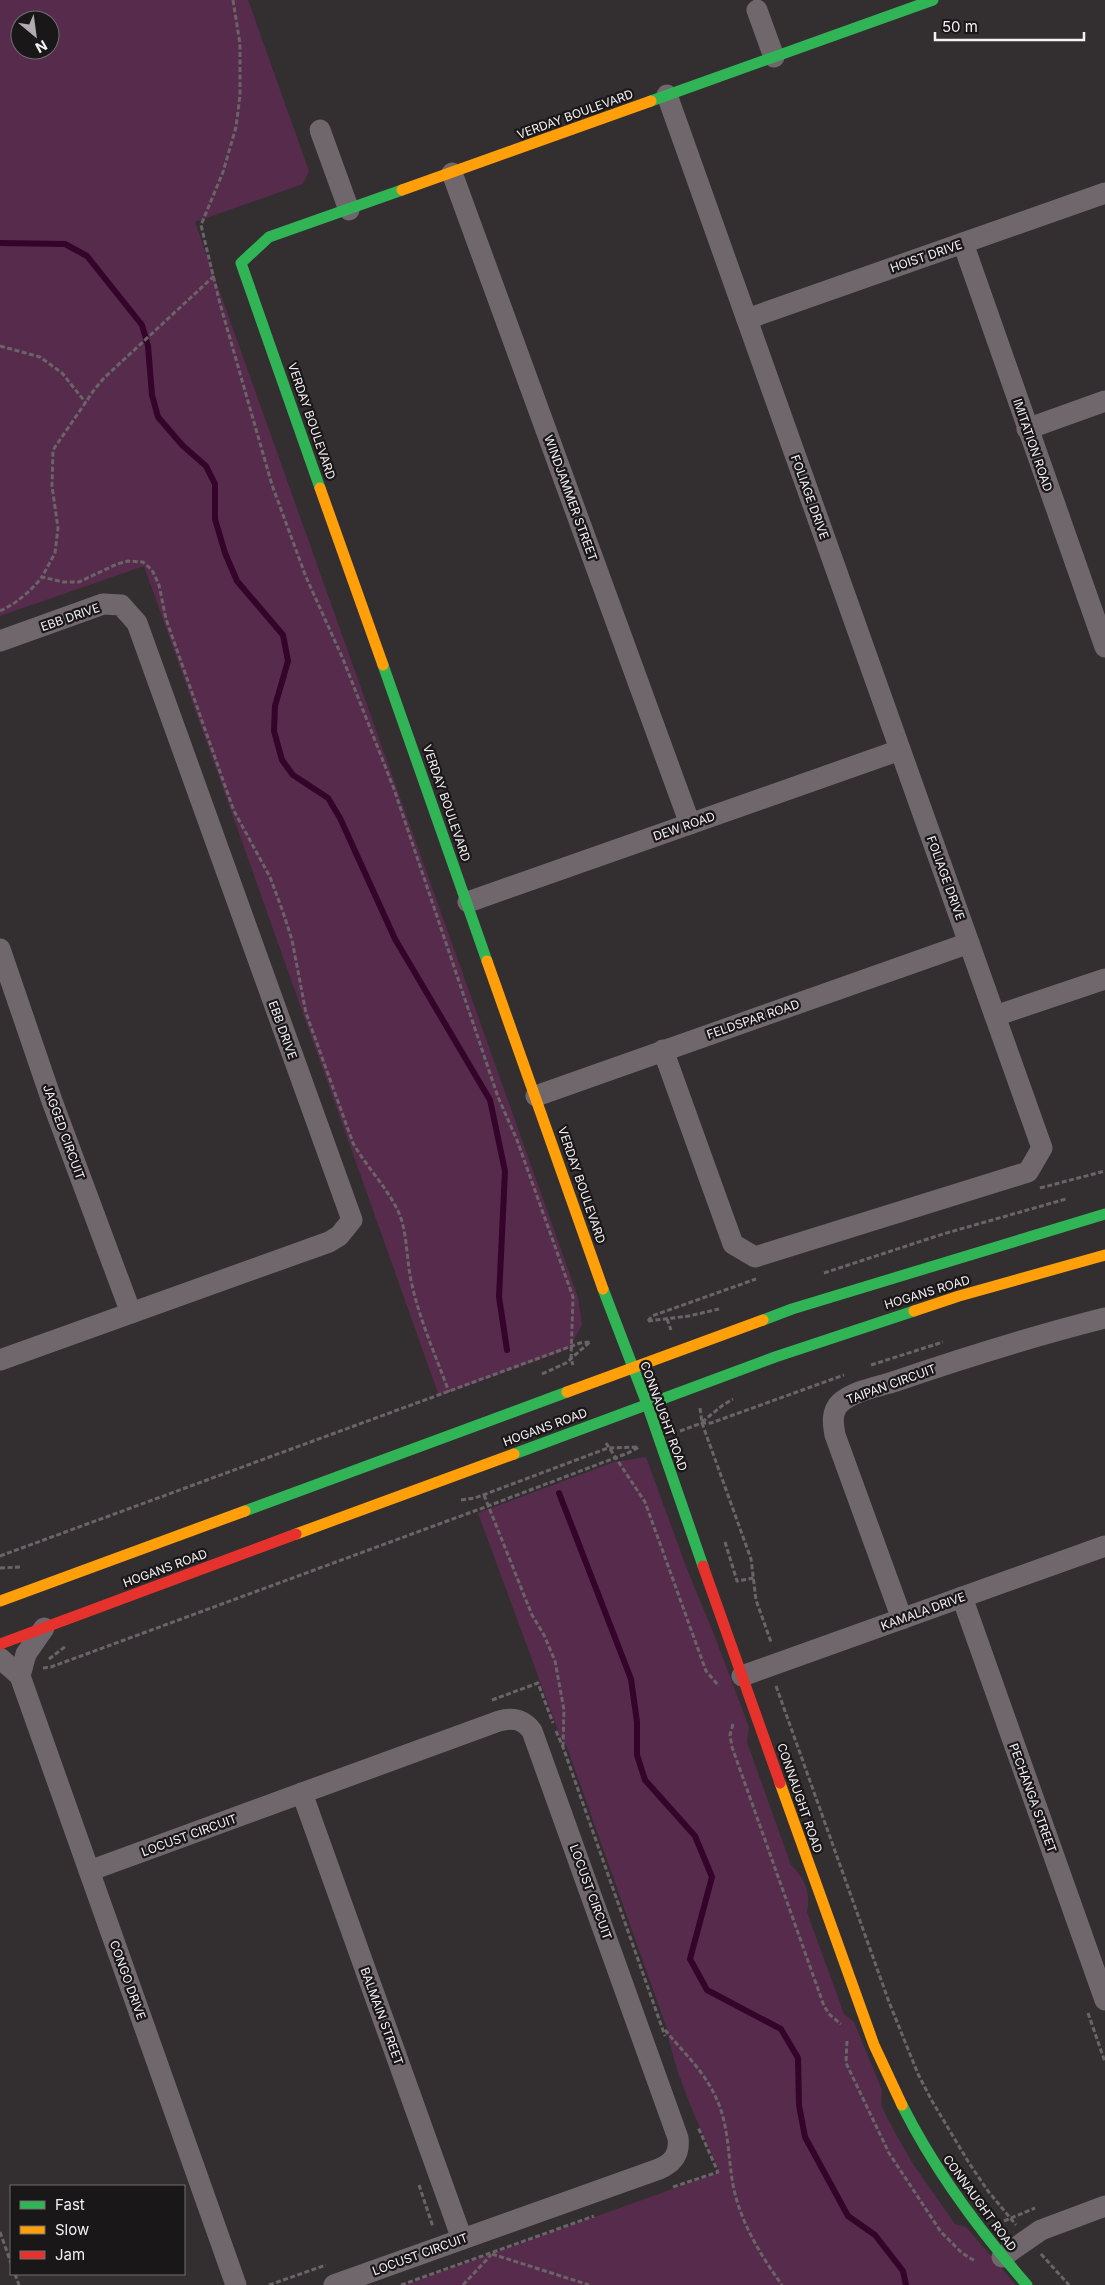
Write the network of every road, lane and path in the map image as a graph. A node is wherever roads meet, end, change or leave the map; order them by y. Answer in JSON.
{"nodes":[{"id":1,"x":232,"y":0,"type":"edge"},
{"id":2,"x":934,"y":0,"type":"edge"},
{"id":3,"x":757,"y":10,"type":"dead end"},
{"id":4,"x":774,"y":57,"type":"junction"},
{"id":5,"x":668,"y":95,"type":"junction"},
{"id":6,"x":320,"y":130,"type":"dead end"},
{"id":7,"x":452,"y":173,"type":"junction"},
{"id":8,"x":1105,"y":193,"type":"edge"},
{"id":9,"x":349,"y":210,"type":"junction"},
{"id":10,"x":963,"y":243,"type":"junction"},
{"id":11,"x":214,"y":276,"type":"junction"},
{"id":12,"x":747,"y":319,"type":"junction"},
{"id":13,"x":0,"y":346,"type":"edge"},
{"id":14,"x":94,"y":390,"type":"dead end"},
{"id":15,"x":1105,"y":402,"type":"edge"},
{"id":16,"x":86,"y":403,"type":"dead end"},
{"id":17,"x":1027,"y":429,"type":"junction"},
{"id":18,"x":42,"y":577,"type":"dead end"},
{"id":19,"x":0,"y":610,"type":"edge"},
{"id":20,"x":0,"y":642,"type":"edge"},
{"id":21,"x":1105,"y":647,"type":"edge"},
{"id":22,"x":900,"y":750,"type":"junction"},
{"id":23,"x":690,"y":824,"type":"junction"},
{"id":24,"x":468,"y":902,"type":"junction"},
{"id":25,"x":969,"y":943,"type":"junction"},
{"id":26,"x":0,"y":948,"type":"edge"},
{"id":27,"x":1105,"y":979,"type":"edge"},
{"id":28,"x":995,"y":1016,"type":"junction"},
{"id":29,"x":663,"y":1050,"type":"junction"},
{"id":30,"x":536,"y":1096,"type":"junction"},
{"id":31,"x":1105,"y":1214,"type":"edge"},
{"id":32,"x":1105,"y":1255,"type":"edge"},
{"id":33,"x":604,"y":1289,"type":"joint"},
{"id":34,"x":131,"y":1314,"type":"junction"},
{"id":35,"x":1105,"y":1318,"type":"edge"},
{"id":36,"x":667,"y":1319,"type":"dead end"},
{"id":37,"x":591,"y":1342,"type":"dead end"},
{"id":38,"x":572,"y":1346,"type":"junction"},
{"id":39,"x":679,"y":1351,"type":"junction"},
{"id":40,"x":0,"y":1360,"type":"edge"},
{"id":41,"x":632,"y":1368,"type":"junction"},
{"id":42,"x":582,"y":1386,"type":"junction"},
{"id":43,"x":693,"y":1387,"type":"junction"},
{"id":44,"x":647,"y":1404,"type":"junction"},
{"id":45,"x":597,"y":1423,"type":"junction"},
{"id":46,"x":638,"y":1447,"type":"dead end"},
{"id":47,"x":615,"y":1458,"type":"junction"},
{"id":48,"x":484,"y":1495,"type":"dead end"},
{"id":49,"x":488,"y":1506,"type":"junction"},
{"id":50,"x":725,"y":1542,"type":"dead end"},
{"id":51,"x":1105,"y":1546,"type":"edge"},
{"id":52,"x":0,"y":1556,"type":"edge"},
{"id":53,"x":754,"y":1578,"type":"junction"},
{"id":54,"x":962,"y":1597,"type":"junction"},
{"id":55,"x":0,"y":1601,"type":"edge"},
{"id":56,"x":902,"y":1619,"type":"junction"},
{"id":57,"x":44,"y":1628,"type":"junction"},
{"id":58,"x":771,"y":1642,"type":"dead end"},
{"id":59,"x":0,"y":1644,"type":"edge"},
{"id":60,"x":0,"y":1658,"type":"edge"},
{"id":61,"x":40,"y":1668,"type":"dead end"},
{"id":62,"x":20,"y":1676,"type":"junction"},
{"id":63,"x":742,"y":1676,"type":"junction"},
{"id":64,"x":722,"y":1689,"type":"dead end"},
{"id":65,"x":749,"y":1696,"type":"junction"},
{"id":66,"x":302,"y":1793,"type":"junction"},
{"id":67,"x":89,"y":1871,"type":"junction"},
{"id":68,"x":1105,"y":2000,"type":"edge"},
{"id":69,"x":1105,"y":2206,"type":"edge"},
{"id":70,"x":454,"y":2220,"type":"junction"},
{"id":71,"x":424,"y":2230,"type":"dead end"},
{"id":72,"x":0,"y":2232,"type":"edge"},
{"id":73,"x":471,"y":2236,"type":"junction"},
{"id":74,"x":1027,"y":2238,"type":"junction"},
{"id":75,"x":492,"y":2254,"type":"junction"},
{"id":76,"x":1002,"y":2257,"type":"junction"},
{"id":77,"x":10,"y":2260,"type":"edge"},
{"id":78,"x":333,"y":2262,"type":"dead end"},
{"id":79,"x":236,"y":2285,"type":"edge"},
{"id":80,"x":270,"y":2285,"type":"edge"},
{"id":81,"x":334,"y":2285,"type":"edge"},
{"id":82,"x":463,"y":2285,"type":"edge"},
{"id":83,"x":589,"y":2285,"type":"edge"},
{"id":84,"x":782,"y":2285,"type":"edge"},
{"id":85,"x":1027,"y":2285,"type":"edge"},
{"id":86,"x":1069,"y":2285,"type":"edge"}],
"edges":[{"from":1,"to":11,"type":"path"},
{"from":2,"to":4,"type":"street","name":"VERDAY BOULEVARD"},
{"from":3,"to":4,"type":"street"},
{"from":4,"to":5,"type":"street","name":"VERDAY BOULEVARD"},
{"from":5,"to":7,"type":"street","name":"VERDAY BOULEVARD"},
{"from":5,"to":12,"type":"street","name":"FOLIAGE DRIVE"},
{"from":6,"to":9,"type":"street"},
{"from":7,"to":9,"type":"street","name":"VERDAY BOULEVARD"},
{"from":7,"to":23,"type":"street","name":"WINDJAMMER STREET"},
{"from":8,"to":10,"type":"street","name":"HOIST DRIVE"},
{"from":9,"to":24,"type":"street","name":"VERDAY BOULEVARD"},
{"from":10,"to":12,"type":"street","name":"HOIST DRIVE"},
{"from":10,"to":17,"type":"street","name":"IMITATION ROAD"},
{"from":11,"to":14,"type":"path"},
{"from":11,"to":38,"type":"path"},
{"from":12,"to":22,"type":"street","name":"FOLIAGE DRIVE"},
{"from":13,"to":16,"type":"path"},
{"from":15,"to":17,"type":"street"},
{"from":17,"to":21,"type":"street","name":"IMITATION ROAD"},
{"from":18,"to":19,"type":"path"},
{"from":20,"to":34,"type":"street","name":"EBB DRIVE"},
{"from":22,"to":23,"type":"street","name":"DEW ROAD"},
{"from":22,"to":25,"type":"street","name":"FOLIAGE DRIVE"},
{"from":23,"to":24,"type":"street","name":"DEW ROAD"},
{"from":24,"to":30,"type":"street","name":"VERDAY BOULEVARD"},
{"from":25,"to":28,"type":"street","name":"FOLIAGE DRIVE"},
{"from":25,"to":29,"type":"street","name":"FELDSPAR ROAD"},
{"from":26,"to":34,"type":"street","name":"JAGGED CIRCUIT"},
{"from":27,"to":28,"type":"street"},
{"from":28,"to":29,"type":"street","name":"FOLIAGE DRIVE"},
{"from":29,"to":30,"type":"street","name":"FELDSPAR ROAD"},
{"from":30,"to":33,"type":"street","name":"VERDAY BOULEVARD"},
{"from":31,"to":39,"type":"street","name":"HOGANS ROAD"},
{"from":32,"to":43,"type":"street","name":"HOGANS ROAD"},
{"from":33,"to":41,"type":"street","name":"CONNAUGHT ROAD"},
{"from":34,"to":40,"type":"street","name":"EBB DRIVE"},
{"from":35,"to":56,"type":"street","name":"TAIPAN CIRCUIT"},
{"from":36,"to":39,"type":"path"},
{"from":37,"to":38,"type":"path"},
{"from":38,"to":42,"type":"path"},
{"from":38,"to":52,"type":"path"},
{"from":39,"to":41,"type":"street","name":"HOGANS ROAD"},
{"from":41,"to":42,"type":"street","name":"HOGANS ROAD"},
{"from":41,"to":44,"type":"street","name":"CONNAUGHT ROAD"},
{"from":42,"to":55,"type":"street","name":"HOGANS ROAD"},
{"from":43,"to":44,"type":"street","name":"HOGANS ROAD"},
{"from":43,"to":53,"type":"path"},
{"from":44,"to":45,"type":"street","name":"HOGANS ROAD"},
{"from":44,"to":63,"type":"street","name":"CONNAUGHT ROAD"},
{"from":45,"to":47,"type":"path"},
{"from":45,"to":57,"type":"street","name":"HOGANS ROAD"},
{"from":46,"to":47,"type":"path"},
{"from":47,"to":49,"type":"path"},
{"from":47,"to":64,"type":"path"},
{"from":48,"to":49,"type":"path"},
{"from":49,"to":61,"type":"path"},
{"from":49,"to":84,"type":"path"},
{"from":50,"to":53,"type":"path"},
{"from":51,"to":54,"type":"street","name":"KAMALA DRIVE"},
{"from":53,"to":58,"type":"path"},
{"from":54,"to":56,"type":"street","name":"KAMALA DRIVE"},
{"from":54,"to":68,"type":"street","name":"PECHANGA STREET"},
{"from":56,"to":63,"type":"street","name":"KAMALA DRIVE"},
{"from":57,"to":59,"type":"street","name":"HOGANS ROAD"},
{"from":57,"to":62,"type":"street"},
{"from":60,"to":62,"type":"street","name":"CONGO DRIVE"},
{"from":62,"to":67,"type":"street","name":"CONGO DRIVE"},
{"from":63,"to":65,"type":"street","name":"CONNAUGHT ROAD"},
{"from":65,"to":74,"type":"path"},
{"from":65,"to":76,"type":"street","name":"CONNAUGHT ROAD"},
{"from":66,"to":67,"type":"street","name":"LOCUST CIRCUIT"},
{"from":66,"to":70,"type":"street","name":"BALMAIN STREET"},
{"from":66,"to":73,"type":"street","name":"LOCUST CIRCUIT"},
{"from":67,"to":79,"type":"street","name":"CONGO DRIVE"},
{"from":69,"to":74,"type":"street"},
{"from":70,"to":71,"type":"path"},
{"from":70,"to":73,"type":"street","name":"BALMAIN STREET"},
{"from":72,"to":77,"type":"path"},
{"from":73,"to":75,"type":"path"},
{"from":73,"to":81,"type":"street","name":"LOCUST CIRCUIT"},
{"from":74,"to":76,"type":"street"},
{"from":74,"to":86,"type":"path"},
{"from":75,"to":82,"type":"path"},
{"from":75,"to":83,"type":"path"},
{"from":76,"to":85,"type":"street","name":"CONNAUGHT ROAD"},
{"from":78,"to":80,"type":"path"}]}
